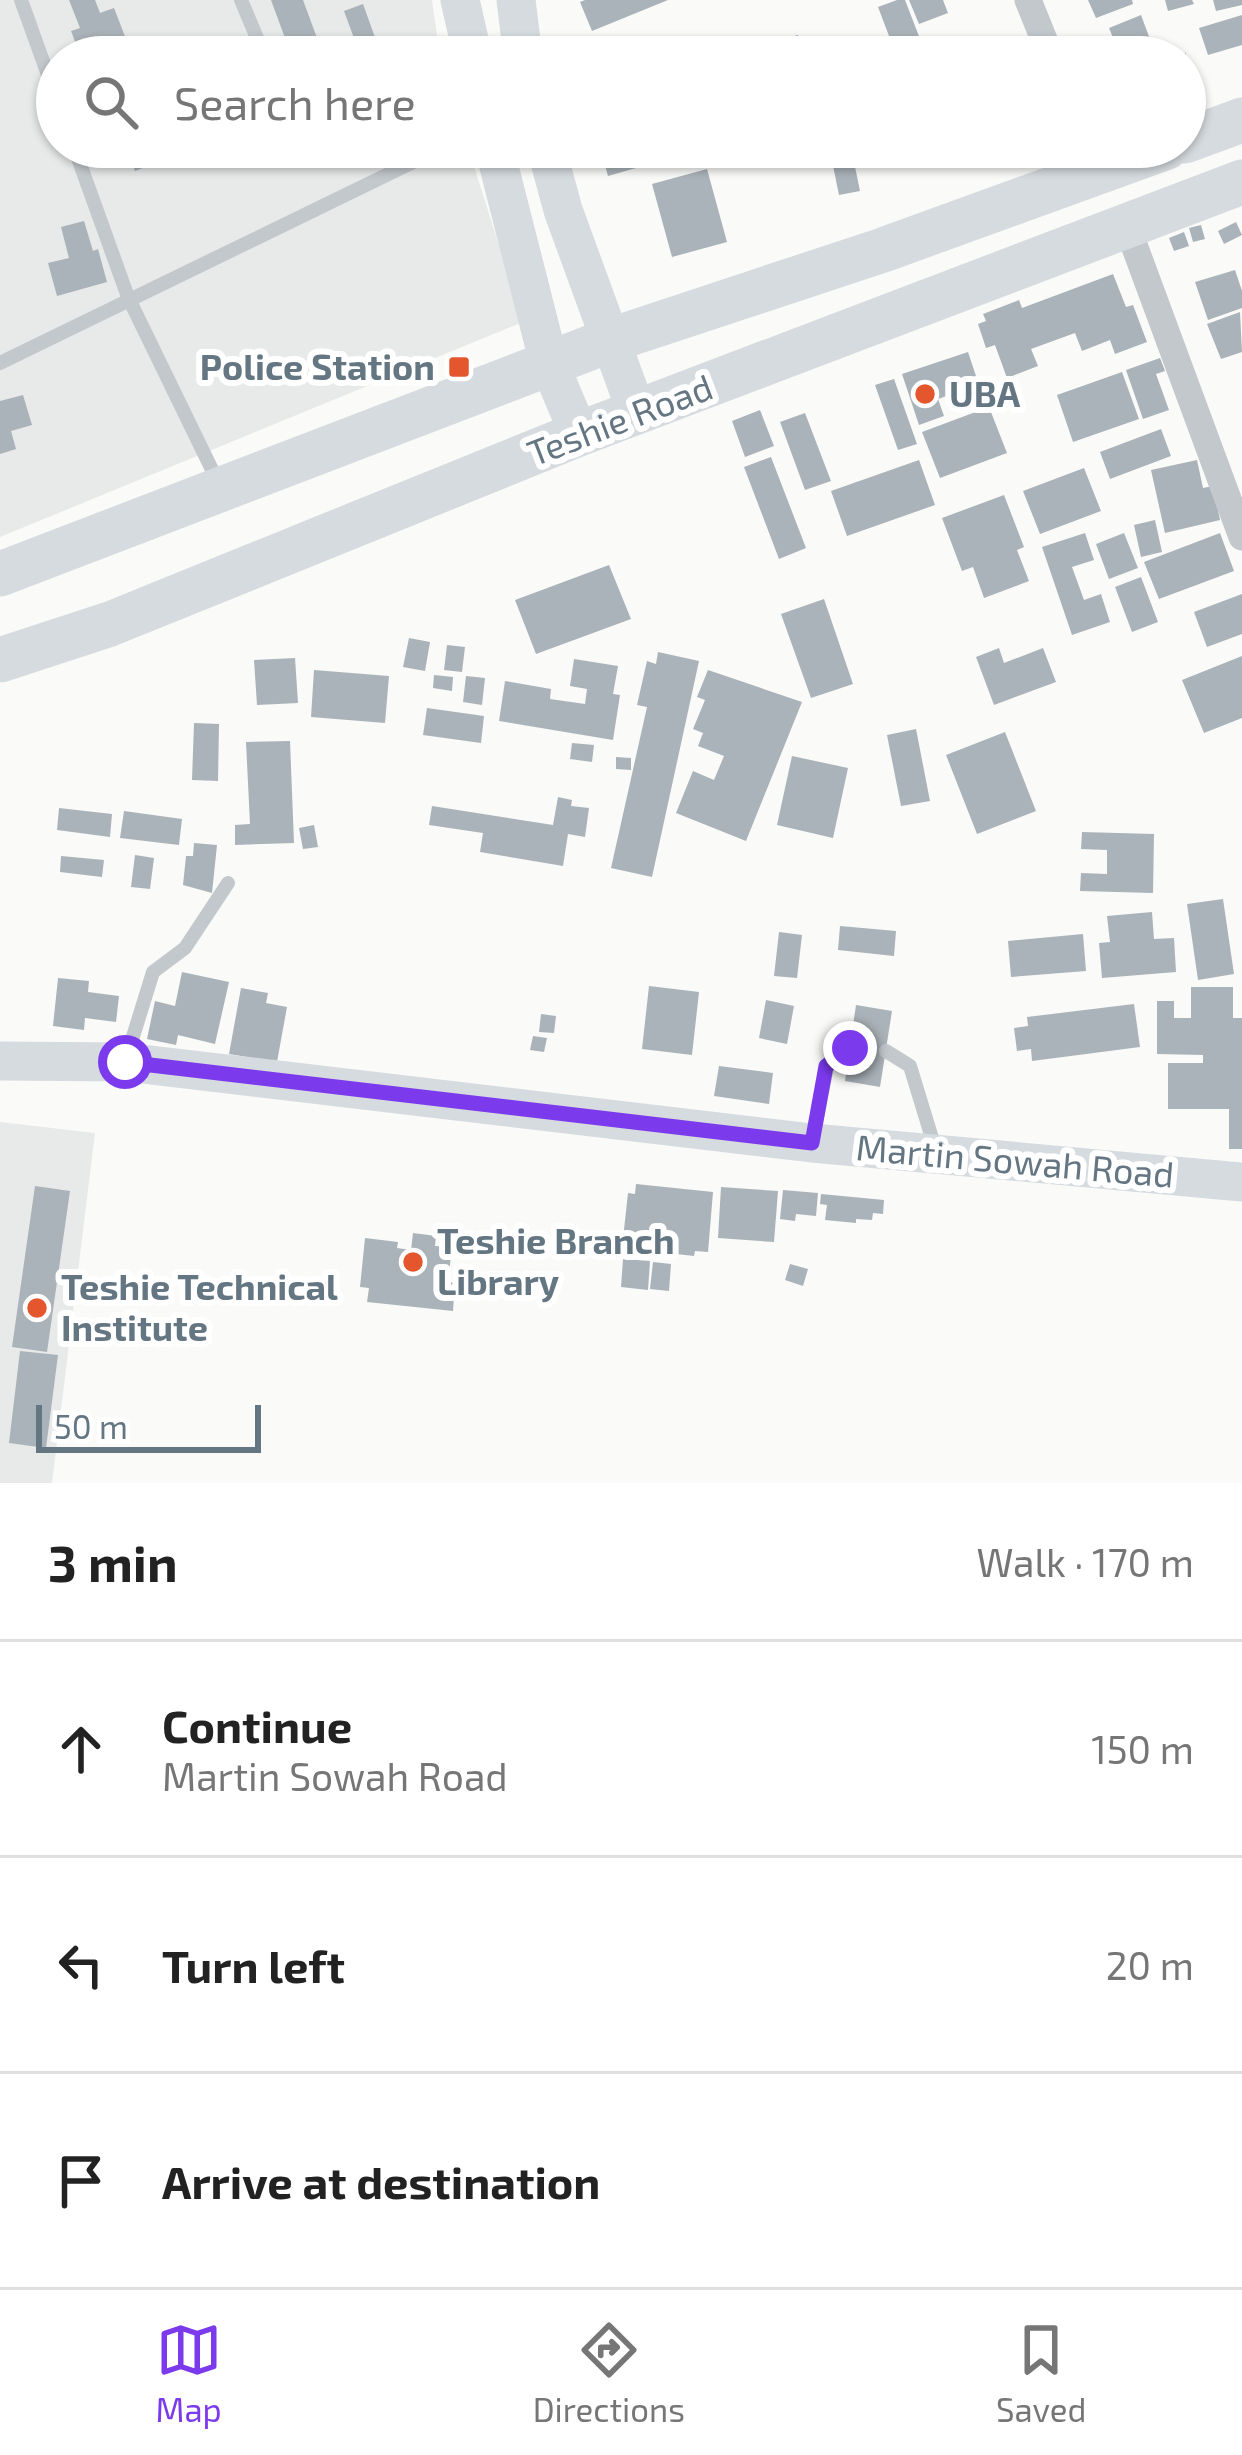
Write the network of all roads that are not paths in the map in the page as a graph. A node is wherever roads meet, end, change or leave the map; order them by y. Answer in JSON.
{"nodes":[{"id":1,"x":21,"y":0,"type":"edge"},
{"id":2,"x":242,"y":0,"type":"edge"},
{"id":3,"x":460,"y":0,"type":"edge"},
{"id":4,"x":516,"y":0,"type":"edge"},
{"id":5,"x":1028,"y":0,"type":"edge"},
{"id":6,"x":257,"y":36,"type":"edge"},
{"id":7,"x":468,"y":36,"type":"edge"},
{"id":8,"x":521,"y":36,"type":"edge"},
{"id":9,"x":1043,"y":36,"type":"edge"},
{"id":10,"x":36,"y":42,"type":"edge"},
{"id":11,"x":1242,"y":120,"type":"edge"},
{"id":12,"x":1206,"y":133,"type":"edge"},
{"id":13,"x":82,"y":168,"type":"edge"},
{"id":14,"x":400,"y":168,"type":"edge"},
{"id":15,"x":499,"y":168,"type":"edge"},
{"id":16,"x":551,"y":168,"type":"edge"},
{"id":17,"x":1073,"y":168,"type":"edge"},
{"id":18,"x":1242,"y":182,"type":"edge"},
{"id":19,"x":1127,"y":226,"type":"junction"},
{"id":20,"x":128,"y":297,"type":"junction"},
{"id":21,"x":608,"y":341,"type":"junction"},
{"id":22,"x":0,"y":362,"type":"edge"},
{"id":23,"x":550,"y":363,"type":"junction"},
{"id":24,"x":638,"y":413,"type":"junction"},
{"id":25,"x":579,"y":434,"type":"junction"},
{"id":26,"x":222,"y":491,"type":"junction"},
{"id":27,"x":1240,"y":525,"type":"edge"},
{"id":28,"x":0,"y":574,"type":"edge"},
{"id":29,"x":0,"y":660,"type":"edge"},
{"id":30,"x":228,"y":884,"type":"dead end"},
{"id":31,"x":850,"y":1048,"type":"dead end"},
{"id":32,"x":886,"y":1051,"type":"dead end"},
{"id":33,"x":0,"y":1060,"type":"edge"},
{"id":34,"x":125,"y":1062,"type":"junction"},
{"id":35,"x":812,"y":1143,"type":"junction"},
{"id":36,"x":936,"y":1153,"type":"junction"},
{"id":37,"x":1242,"y":1182,"type":"edge"}],
"edges":[{"from":1,"to":10,"type":"lane"},
{"from":2,"to":6,"type":"lane"},
{"from":3,"to":7,"type":"street"},
{"from":4,"to":8,"type":"street"},
{"from":5,"to":9,"type":"street"},
{"from":11,"to":12,"type":"main road"},
{"from":13,"to":20,"type":"lane"},
{"from":14,"to":20,"type":"lane"},
{"from":15,"to":23,"type":"street"},
{"from":16,"to":21,"type":"street"},
{"from":17,"to":21,"type":"main road","name":"Teshie Road"},
{"from":18,"to":19,"type":"main road","name":"Teshie Road"},
{"from":19,"to":24,"type":"main road","name":"Teshie Road"},
{"from":19,"to":27,"type":"street"},
{"from":20,"to":22,"type":"lane"},
{"from":20,"to":26,"type":"lane"},
{"from":21,"to":23,"type":"main road","name":"Teshie Road"},
{"from":21,"to":24,"type":"street"},
{"from":23,"to":25,"type":"street"},
{"from":23,"to":26,"type":"main road","name":"Teshie Road"},
{"from":24,"to":25,"type":"main road","name":"Teshie Road"},
{"from":25,"to":29,"type":"main road","name":"Teshie Road"},
{"from":26,"to":28,"type":"main road","name":"Teshie Road"},
{"from":30,"to":34,"type":"lane"},
{"from":31,"to":35,"type":"lane"},
{"from":32,"to":36,"type":"lane"},
{"from":33,"to":34,"type":"street","name":"Martin Sowah Road"},
{"from":34,"to":35,"type":"street","name":"Martin Sowah Road"},
{"from":35,"to":36,"type":"street","name":"Martin Sowah Road"},
{"from":36,"to":37,"type":"street","name":"Martin Sowah Road"}]}
